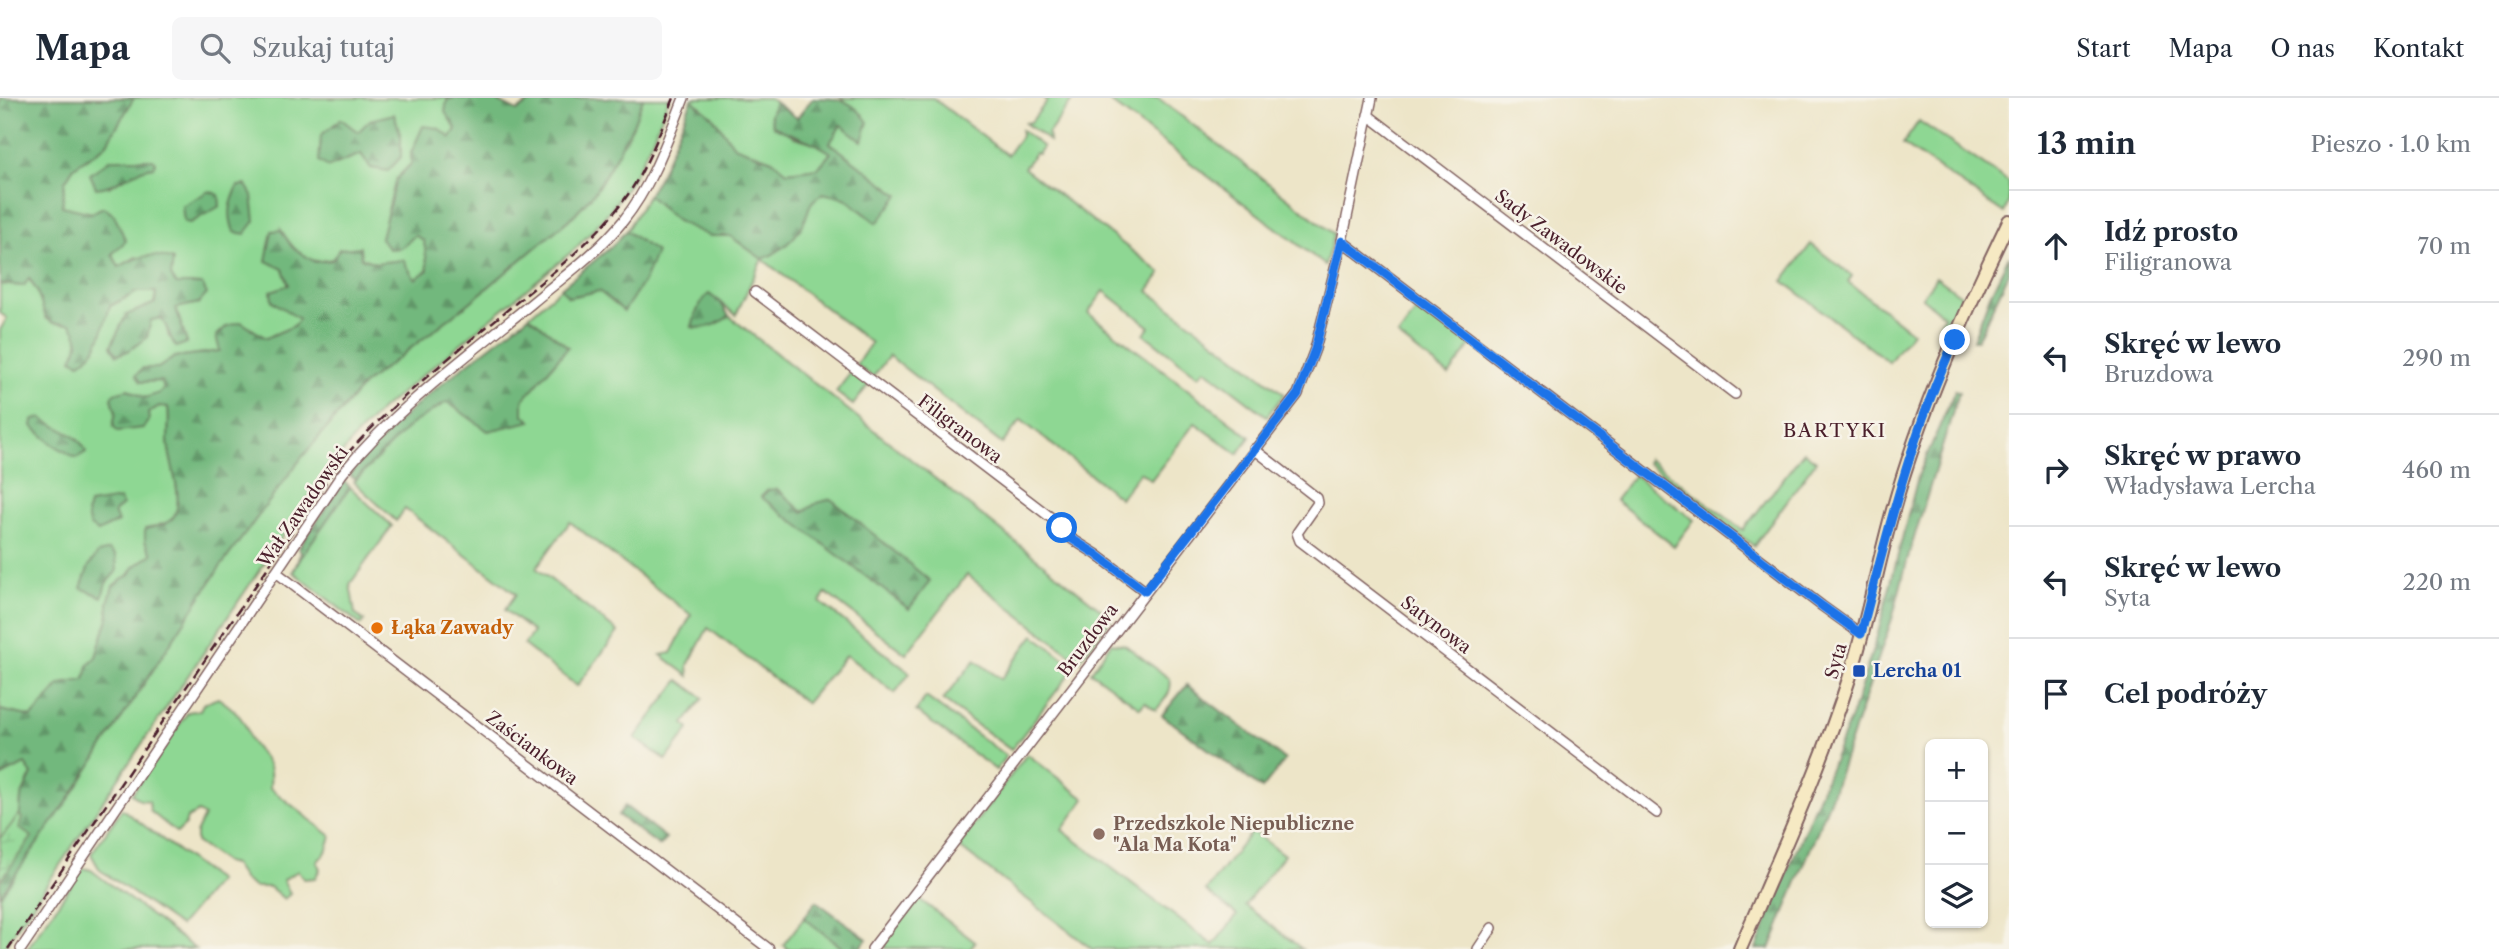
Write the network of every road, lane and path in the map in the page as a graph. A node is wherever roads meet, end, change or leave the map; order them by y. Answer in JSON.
{"nodes":[{"id":1,"x":684,"y":98,"type":"edge"},
{"id":2,"x":1372,"y":98,"type":"edge"},
{"id":3,"x":1368,"y":115,"type":"junction"},
{"id":4,"x":2009,"y":221,"type":"edge"},
{"id":5,"x":1342,"y":241,"type":"junction"},
{"id":6,"x":755,"y":292,"type":"dead end"},
{"id":7,"x":1735,"y":394,"type":"dead end"},
{"id":8,"x":1254,"y":449,"type":"junction"},
{"id":9,"x":276,"y":572,"type":"junction"},
{"id":10,"x":1145,"y":591,"type":"junction"},
{"id":11,"x":1861,"y":634,"type":"junction"},
{"id":12,"x":1657,"y":813,"type":"dead end"},
{"id":13,"x":1492,"y":928,"type":"dead end"},
{"id":14,"x":21,"y":949,"type":"edge"},
{"id":15,"x":769,"y":949,"type":"edge"},
{"id":16,"x":872,"y":949,"type":"edge"},
{"id":17,"x":1478,"y":949,"type":"edge"},
{"id":18,"x":1740,"y":949,"type":"edge"}],
"edges":[{"from":1,"to":9,"type":"street","name":"Wał Zawadowski"},
{"from":2,"to":3,"type":"street","name":"Bruzdowa"},
{"from":3,"to":5,"type":"street","name":"Bruzdowa"},
{"from":3,"to":7,"type":"street","name":"Sady Zawadowskie"},
{"from":4,"to":11,"type":"street","name":"Syta"},
{"from":5,"to":8,"type":"street","name":"Bruzdowa"},
{"from":5,"to":11,"type":"street"},
{"from":6,"to":10,"type":"street","name":"Filigranowa"},
{"from":8,"to":10,"type":"street","name":"Bruzdowa"},
{"from":8,"to":12,"type":"street","name":"Satynowa"},
{"from":9,"to":14,"type":"street","name":"Wał Zawadowski"},
{"from":9,"to":15,"type":"street","name":"Zaściankowa"},
{"from":10,"to":16,"type":"street","name":"Bruzdowa"},
{"from":11,"to":18,"type":"street","name":"Syta"},
{"from":13,"to":17,"type":"street"}]}
